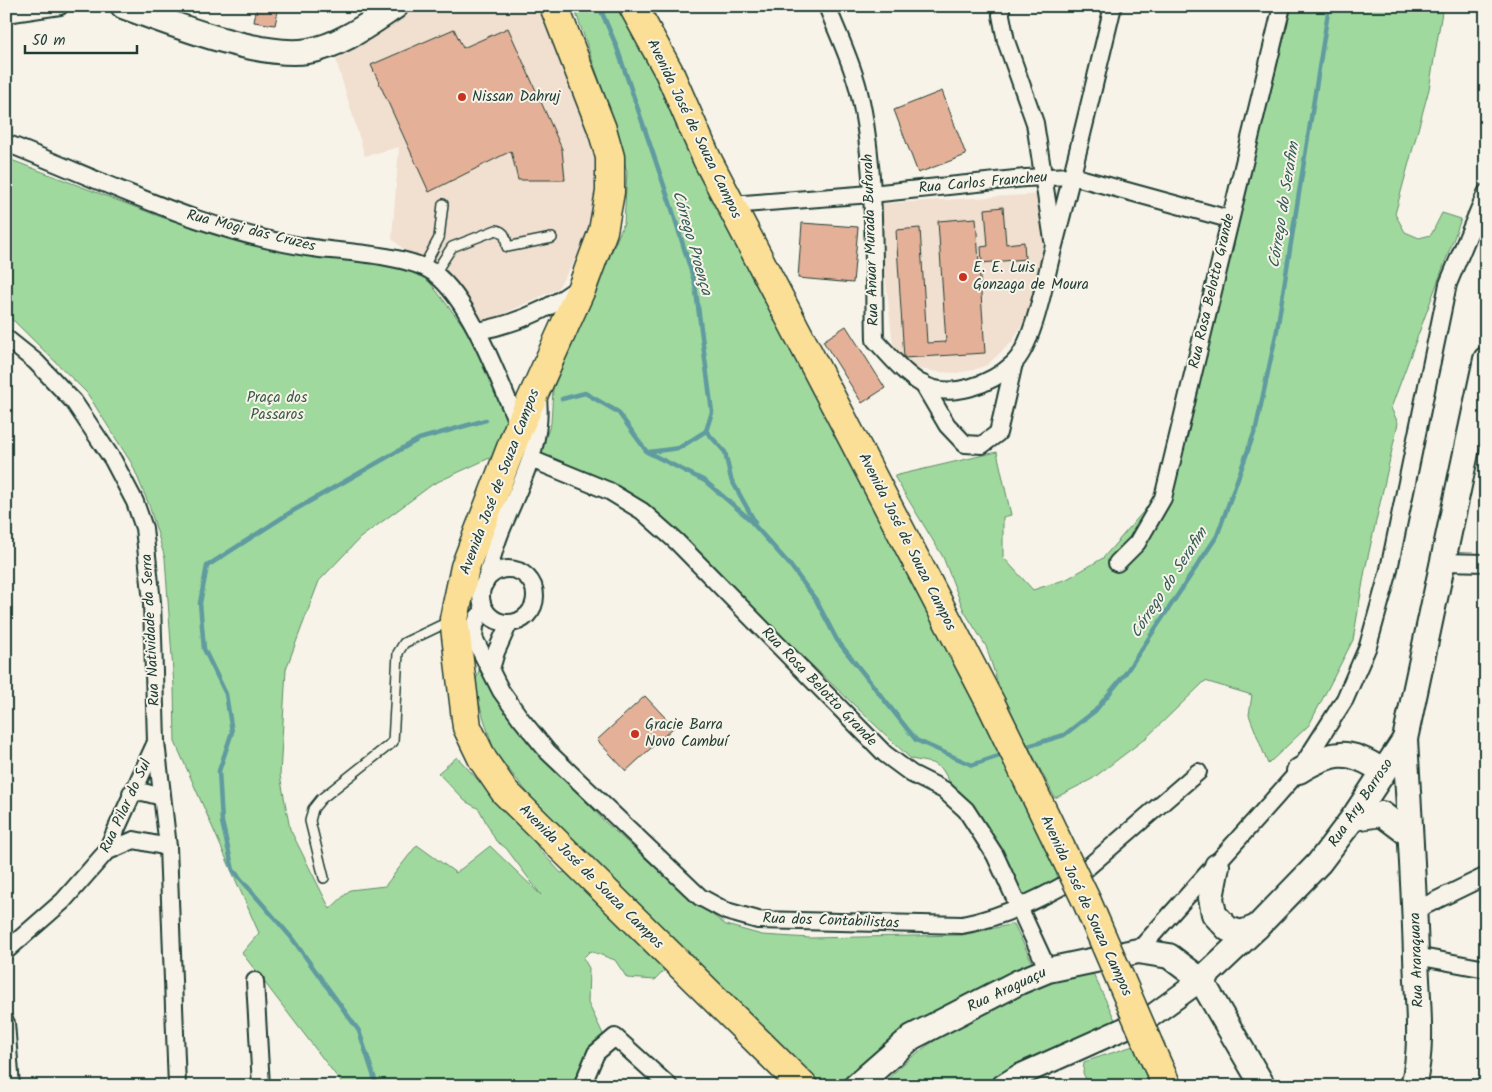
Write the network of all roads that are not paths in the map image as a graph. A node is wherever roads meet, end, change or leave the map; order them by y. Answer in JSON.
{"nodes":[{"id":1,"x":60,"y":6,"type":"edge"},
{"id":2,"x":123,"y":6,"type":"edge"},
{"id":3,"x":396,"y":6,"type":"edge"},
{"id":4,"x":554,"y":6,"type":"edge"},
{"id":5,"x":633,"y":6,"type":"edge"},
{"id":6,"x":654,"y":6,"type":"edge"},
{"id":7,"x":827,"y":6,"type":"edge"},
{"id":8,"x":1001,"y":6,"type":"edge"},
{"id":9,"x":1113,"y":6,"type":"edge"},
{"id":10,"x":1282,"y":6,"type":"edge"},
{"id":11,"x":6,"y":14,"type":"edge"},
{"id":12,"x":669,"y":72,"type":"junction"},
{"id":13,"x":6,"y":143,"type":"edge"},
{"id":14,"x":1072,"y":176,"type":"junction"},
{"id":15,"x":1042,"y":178,"type":"junction"},
{"id":16,"x":1486,"y":193,"type":"edge"},
{"id":17,"x":871,"y":194,"type":"junction"},
{"id":18,"x":442,"y":204,"type":"dead end"},
{"id":19,"x":731,"y":205,"type":"junction"},
{"id":20,"x":1229,"y":220,"type":"junction"},
{"id":21,"x":439,"y":238,"type":"junction"},
{"id":22,"x":552,"y":238,"type":"dead end"},
{"id":23,"x":1054,"y":245,"type":"junction"},
{"id":24,"x":452,"y":247,"type":"junction"},
{"id":25,"x":429,"y":270,"type":"junction"},
{"id":26,"x":583,"y":284,"type":"junction"},
{"id":27,"x":478,"y":331,"type":"junction"},
{"id":28,"x":6,"y":338,"type":"edge"},
{"id":29,"x":1486,"y":358,"type":"edge"},
{"id":30,"x":1014,"y":363,"type":"junction"},
{"id":31,"x":922,"y":384,"type":"junction"},
{"id":32,"x":537,"y":386,"type":"junction"},
{"id":33,"x":518,"y":427,"type":"junction"},
{"id":34,"x":531,"y":459,"type":"junction"},
{"id":35,"x":500,"y":532,"type":"junction"},
{"id":36,"x":1444,"y":562,"type":"junction"},
{"id":37,"x":1117,"y":563,"type":"dead end"},
{"id":38,"x":1486,"y":563,"type":"edge"},
{"id":39,"x":502,"y":570,"type":"junction"},
{"id":40,"x":484,"y":583,"type":"junction"},
{"id":41,"x":485,"y":610,"type":"junction"},
{"id":42,"x":454,"y":619,"type":"junction"},
{"id":43,"x":509,"y":622,"type":"junction"},
{"id":44,"x":487,"y":663,"type":"junction"},
{"id":45,"x":464,"y":691,"type":"junction"},
{"id":46,"x":1404,"y":739,"type":"junction"},
{"id":47,"x":156,"y":742,"type":"junction"},
{"id":48,"x":1299,"y":771,"type":"junction"},
{"id":49,"x":1382,"y":771,"type":"junction"},
{"id":50,"x":1198,"y":772,"type":"dead end"},
{"id":51,"x":131,"y":793,"type":"junction"},
{"id":52,"x":162,"y":797,"type":"junction"},
{"id":53,"x":1353,"y":818,"type":"junction"},
{"id":54,"x":1410,"y":835,"type":"junction"},
{"id":55,"x":168,"y":847,"type":"junction"},
{"id":56,"x":106,"y":852,"type":"junction"},
{"id":57,"x":1216,"y":866,"type":"junction"},
{"id":58,"x":1486,"y":876,"type":"edge"},
{"id":59,"x":324,"y":878,"type":"dead end"},
{"id":60,"x":1020,"y":907,"type":"junction"},
{"id":61,"x":1416,"y":910,"type":"junction"},
{"id":62,"x":1257,"y":927,"type":"junction"},
{"id":63,"x":6,"y":951,"type":"edge"},
{"id":64,"x":1138,"y":951,"type":"junction"},
{"id":65,"x":1416,"y":956,"type":"junction"},
{"id":66,"x":1486,"y":969,"type":"edge"},
{"id":67,"x":1048,"y":970,"type":"junction"},
{"id":68,"x":1200,"y":980,"type":"junction"},
{"id":69,"x":255,"y":981,"type":"dead end"},
{"id":70,"x":6,"y":1023,"type":"edge"},
{"id":71,"x":11,"y":1086,"type":"edge"},
{"id":72,"x":177,"y":1086,"type":"edge"},
{"id":73,"x":261,"y":1086,"type":"edge"},
{"id":74,"x":582,"y":1086,"type":"edge"},
{"id":75,"x":669,"y":1086,"type":"edge"},
{"id":76,"x":803,"y":1086,"type":"edge"},
{"id":77,"x":856,"y":1086,"type":"edge"},
{"id":78,"x":1002,"y":1086,"type":"edge"},
{"id":79,"x":1167,"y":1086,"type":"edge"},
{"id":80,"x":1263,"y":1086,"type":"edge"},
{"id":81,"x":1413,"y":1086,"type":"edge"}],
"edges":[{"from":1,"to":11,"type":"street"},
{"from":2,"to":3,"type":"main road"},
{"from":4,"to":26,"type":"highway","name":"Avenida José de Souza Campos"},
{"from":5,"to":12,"type":"highway","name":"Avenida José de Souza Campos"},
{"from":6,"to":12,"type":"highway"},
{"from":7,"to":17,"type":"street","name":"Rua Anuar Murada Bufarah"},
{"from":8,"to":15,"type":"street","name":"Rua Anuar Murada Bufarah"},
{"from":9,"to":14,"type":"street","name":"Rua Anuar Murada Bufarah"},
{"from":10,"to":20,"type":"street","name":"Rua Rosa Belotto Grande"},
{"from":12,"to":19,"type":"highway","name":"Avenida José de Souza Campos"},
{"from":13,"to":25,"type":"street","name":"Rua Mogi das Cruzes"},
{"from":14,"to":15,"type":"street","name":"Rua Carlos Francheu"},
{"from":14,"to":20,"type":"street","name":"Rua Carlos Francheu"},
{"from":14,"to":23,"type":"street","name":"Rua Anuar Murada Bufarah"},
{"from":15,"to":17,"type":"street","name":"Rua Carlos Francheu"},
{"from":15,"to":23,"type":"street","name":"Rua Anuar Murada Bufarah"},
{"from":16,"to":48,"type":"street"},
{"from":17,"to":19,"type":"street","name":"Rua Carlos Francheu"},
{"from":17,"to":31,"type":"street","name":"Rua Anuar Murada Bufarah"},
{"from":18,"to":21,"type":"lane"},
{"from":19,"to":79,"type":"highway","name":"Avenida José de Souza Campos","bridge":true},
{"from":20,"to":37,"type":"street","name":"Rua Rosa Belotto Grande"},
{"from":21,"to":24,"type":"lane"},
{"from":21,"to":25,"type":"lane"},
{"from":22,"to":24,"type":"lane"},
{"from":23,"to":30,"type":"street","name":"Rua Anuar Murada Bufarah"},
{"from":24,"to":25,"type":"lane"},
{"from":25,"to":27,"type":"street"},
{"from":26,"to":27,"type":"street"},
{"from":26,"to":32,"type":"highway","name":"Avenida José de Souza Campos"},
{"from":27,"to":33,"type":"street"},
{"from":28,"to":47,"type":"street","name":"Rua Natividade da Serra"},
{"from":29,"to":36,"type":"main road","name":"Rua Ary Barroso"},
{"from":30,"to":31,"type":"street","name":"Rua Anuar Murada Bufarah"},
{"from":30,"to":31,"type":"street"},
{"from":32,"to":33,"type":"highway","name":"Avenida José de Souza Campos"},
{"from":32,"to":34,"type":"street"},
{"from":33,"to":42,"type":"highway","name":"Avenida José de Souza Campos"},
{"from":34,"to":35,"type":"street"},
{"from":34,"to":60,"type":"street","name":"Rua Rosa Belotto Grande"},
{"from":35,"to":39,"type":"street"},
{"from":35,"to":40,"type":"street"},
{"from":36,"to":38,"type":"street"},
{"from":36,"to":46,"type":"main road","name":"Rua Ary Barroso"},
{"from":39,"to":40,"type":"street"},
{"from":39,"to":43,"type":"street"},
{"from":40,"to":41,"type":"street"},
{"from":41,"to":43,"type":"street"},
{"from":41,"to":44,"type":"street","name":"Rua dos Contabilistas"},
{"from":42,"to":45,"type":"highway","name":"Avenida José de Souza Campos"},
{"from":42,"to":59,"type":"lane"},
{"from":43,"to":44,"type":"street"},
{"from":44,"to":45,"type":"street"},
{"from":44,"to":60,"type":"street","name":"Rua dos Contabilistas"},
{"from":45,"to":76,"type":"highway","name":"Avenida José de Souza Campos"},
{"from":46,"to":49,"type":"main road","name":"Rua Ary Barroso"},
{"from":46,"to":54,"type":"main road","name":"Rua Araraquara"},
{"from":47,"to":51,"type":"street","name":"Rua Pilar do Sul"},
{"from":47,"to":52,"type":"street","name":"Rua Natividade da Serra"},
{"from":48,"to":49,"type":"main road"},
{"from":48,"to":57,"type":"street"},
{"from":49,"to":53,"type":"main road","name":"Rua Ary Barroso"},
{"from":50,"to":60,"type":"street","name":"Rua dos Contabilistas"},
{"from":51,"to":52,"type":"street"},
{"from":51,"to":56,"type":"street","name":"Rua Pilar do Sul"},
{"from":52,"to":55,"type":"street","name":"Rua Natividade da Serra"},
{"from":53,"to":54,"type":"main road"},
{"from":53,"to":62,"type":"main road","name":"Rua Ary Barroso"},
{"from":54,"to":61,"type":"main road","name":"Rua Araraquara"},
{"from":55,"to":56,"type":"street"},
{"from":55,"to":72,"type":"street","name":"Rua Natividade da Serra"},
{"from":56,"to":63,"type":"street","name":"Rua Pilar do Sul"},
{"from":57,"to":62,"type":"main road"},
{"from":57,"to":64,"type":"street"},
{"from":58,"to":61,"type":"street"},
{"from":60,"to":67,"type":"street","name":"Rua Rosa Belotto Grande"},
{"from":61,"to":65,"type":"main road","name":"Rua Araraquara"},
{"from":62,"to":68,"type":"main road","name":"Rua Ary Barroso"},
{"from":64,"to":67,"type":"main road","name":"Rua Araguaçu"},
{"from":64,"to":68,"type":"main road","name":"Rua Araguaçu"},
{"from":65,"to":66,"type":"street"},
{"from":65,"to":81,"type":"main road","name":"Rua Araraquara"},
{"from":67,"to":77,"type":"main road","name":"Rua Araguaçu"},
{"from":68,"to":78,"type":"street","name":"Rua Ary Barroso"},
{"from":68,"to":80,"type":"main road","name":"Rua Araguaçu"},
{"from":69,"to":73,"type":"street"},
{"from":70,"to":71,"type":"street"},
{"from":74,"to":75,"type":"street"}]}
